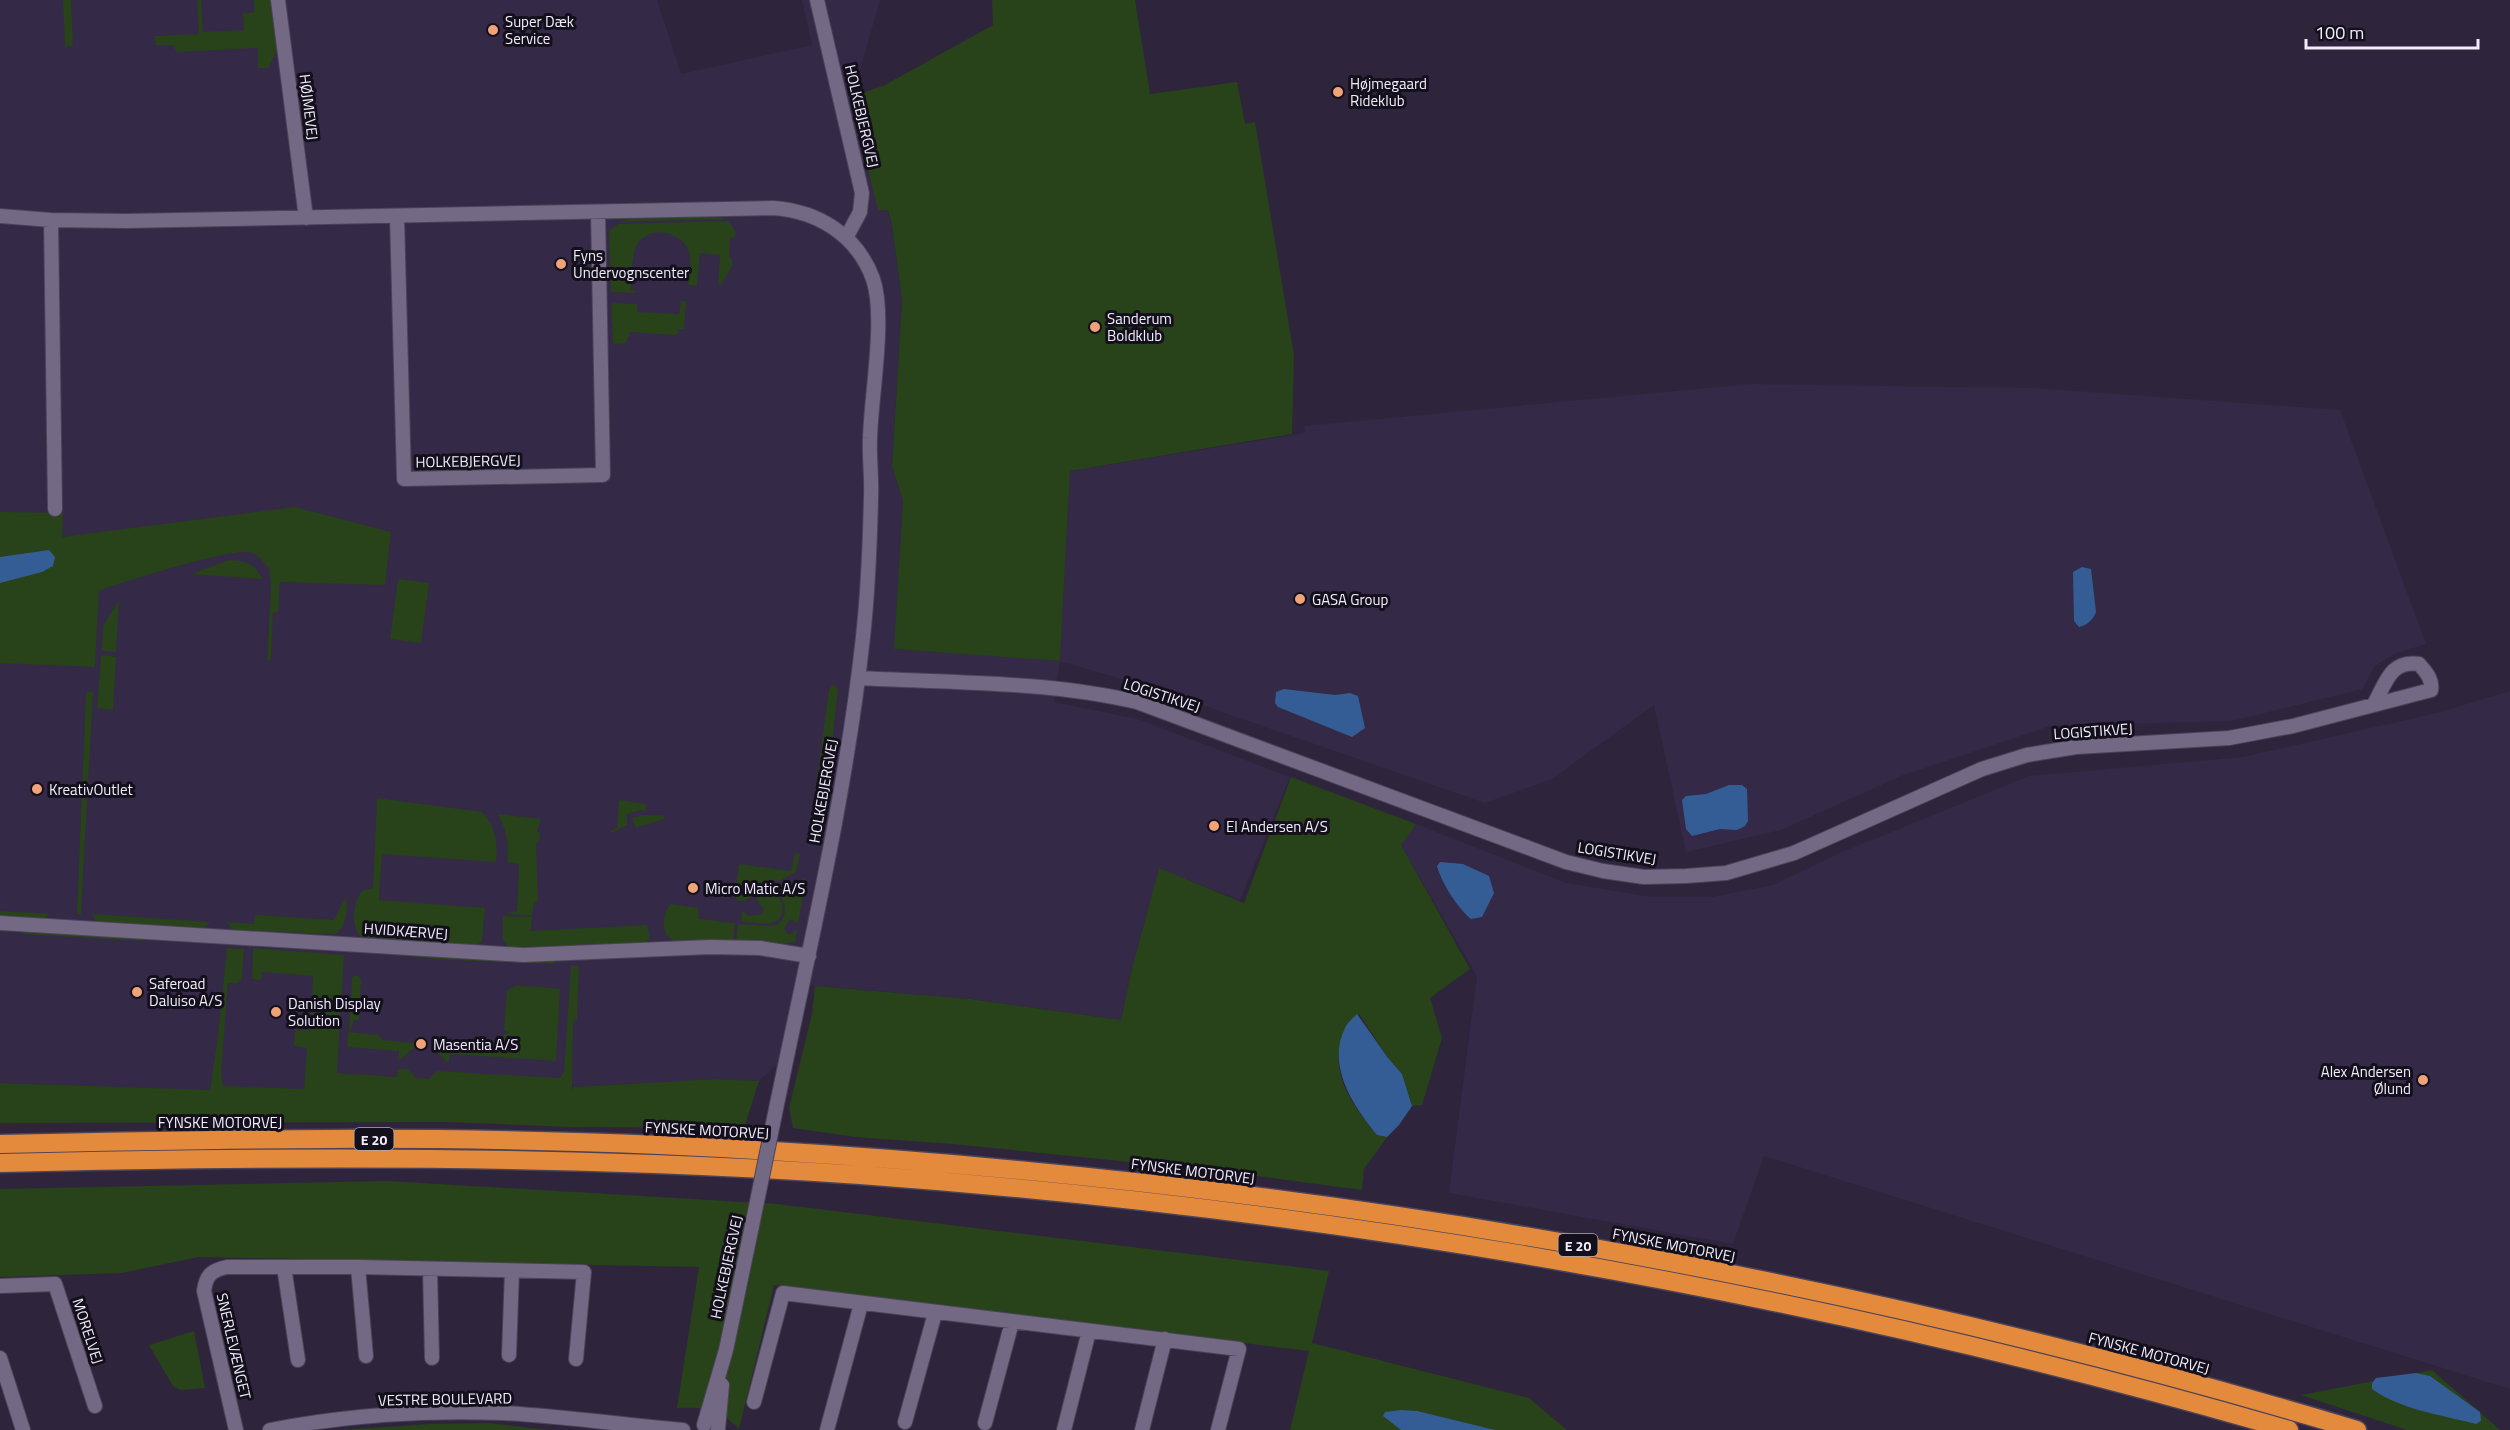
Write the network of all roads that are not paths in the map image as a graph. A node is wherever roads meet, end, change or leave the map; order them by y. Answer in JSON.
{"nodes":[{"id":1,"x":278,"y":0,"type":"edge"},
{"id":2,"x":817,"y":0,"type":"edge"},
{"id":3,"x":598,"y":212,"type":"junction"},
{"id":4,"x":0,"y":216,"type":"edge"},
{"id":5,"x":397,"y":217,"type":"junction"},
{"id":6,"x":306,"y":218,"type":"junction"},
{"id":7,"x":51,"y":220,"type":"junction"},
{"id":8,"x":846,"y":238,"type":"junction"},
{"id":9,"x":55,"y":509,"type":"dead end"},
{"id":10,"x":858,"y":678,"type":"junction"},
{"id":11,"x":2374,"y":704,"type":"dead end"},
{"id":12,"x":0,"y":923,"type":"edge"},
{"id":13,"x":809,"y":956,"type":"junction"},
{"id":14,"x":0,"y":1144,"type":"edge"},
{"id":15,"x":0,"y":1163,"type":"edge"},
{"id":16,"x":284,"y":1267,"type":"junction"},
{"id":17,"x":358,"y":1267,"type":"junction"},
{"id":18,"x":430,"y":1269,"type":"junction"},
{"id":19,"x":512,"y":1271,"type":"junction"},
{"id":20,"x":0,"y":1286,"type":"edge"},
{"id":21,"x":861,"y":1304,"type":"junction"},
{"id":22,"x":936,"y":1313,"type":"junction"},
{"id":23,"x":1012,"y":1322,"type":"junction"},
{"id":24,"x":1089,"y":1331,"type":"junction"},
{"id":25,"x":1165,"y":1339,"type":"junction"},
{"id":26,"x":509,"y":1355,"type":"dead end"},
{"id":27,"x":366,"y":1356,"type":"dead end"},
{"id":28,"x":0,"y":1358,"type":"edge"},
{"id":29,"x":432,"y":1358,"type":"dead end"},
{"id":30,"x":576,"y":1359,"type":"dead end"},
{"id":31,"x":298,"y":1360,"type":"dead end"},
{"id":32,"x":754,"y":1402,"type":"dead end"},
{"id":33,"x":95,"y":1406,"type":"dead end"},
{"id":34,"x":905,"y":1422,"type":"dead end"},
{"id":35,"x":985,"y":1424,"type":"dead end"},
{"id":36,"x":621,"y":1425,"type":"junction"},
{"id":37,"x":709,"y":1428,"type":"edge"},
{"id":38,"x":23,"y":1430,"type":"edge"},
{"id":39,"x":236,"y":1430,"type":"edge"},
{"id":40,"x":270,"y":1430,"type":"edge"},
{"id":41,"x":639,"y":1430,"type":"edge"},
{"id":42,"x":683,"y":1430,"type":"edge"},
{"id":43,"x":827,"y":1430,"type":"edge"},
{"id":44,"x":1064,"y":1430,"type":"edge"},
{"id":45,"x":1142,"y":1430,"type":"edge"},
{"id":46,"x":1218,"y":1430,"type":"edge"},
{"id":47,"x":2289,"y":1430,"type":"edge"},
{"id":48,"x":2357,"y":1430,"type":"edge"}],
"edges":[{"from":1,"to":6,"type":"street","name":"HØJMEVEJ"},
{"from":2,"to":8,"type":"street","name":"HOLKEBJERGVEJ"},
{"from":3,"to":5,"type":"street","name":"HOLKEBJERGVEJ"},
{"from":3,"to":5,"type":"street","name":"HOLKEBJERGVEJ"},
{"from":3,"to":8,"type":"street","name":"HOLKEBJERGVEJ"},
{"from":4,"to":7,"type":"street","name":"HOLKEBJERGVEJ"},
{"from":5,"to":6,"type":"street","name":"HOLKEBJERGVEJ"},
{"from":6,"to":7,"type":"street","name":"HOLKEBJERGVEJ"},
{"from":7,"to":9,"type":"street"},
{"from":8,"to":10,"type":"street","name":"HOLKEBJERGVEJ"},
{"from":10,"to":11,"type":"street","name":"LOGISTIKVEJ"},
{"from":10,"to":13,"type":"street","name":"HOLKEBJERGVEJ"},
{"from":12,"to":13,"type":"street","name":"HVIDKÆRVEJ"},
{"from":13,"to":37,"type":"street","name":"HOLKEBJERGVEJ","bridge":true},
{"from":14,"to":48,"type":"highway","name":"FYNSKE MOTORVEJ","number":"E 20"},
{"from":15,"to":47,"type":"highway","number":"E 20"},
{"from":16,"to":17,"type":"street","name":"SNERLEVÆNGET"},
{"from":16,"to":31,"type":"street"},
{"from":16,"to":39,"type":"street","name":"SNERLEVÆNGET"},
{"from":17,"to":18,"type":"street","name":"SNERLEVÆNGET"},
{"from":17,"to":27,"type":"street"},
{"from":18,"to":19,"type":"street","name":"SNERLEVÆNGET"},
{"from":18,"to":29,"type":"street"},
{"from":19,"to":26,"type":"street"},
{"from":19,"to":30,"type":"street","name":"SNERLEVÆNGET"},
{"from":20,"to":33,"type":"street","name":"MORELVEJ"},
{"from":21,"to":22,"type":"street"},
{"from":21,"to":32,"type":"street"},
{"from":21,"to":43,"type":"street"},
{"from":22,"to":23,"type":"street"},
{"from":22,"to":34,"type":"street"},
{"from":23,"to":24,"type":"street"},
{"from":23,"to":35,"type":"street"},
{"from":24,"to":25,"type":"street"},
{"from":24,"to":44,"type":"street"},
{"from":25,"to":45,"type":"street"},
{"from":25,"to":46,"type":"street"},
{"from":28,"to":38,"type":"street"},
{"from":36,"to":40,"type":"street","name":"VESTRE BOULEVARD"},
{"from":36,"to":41,"type":"street","name":"VESTRE BOULEVARD"},
{"from":36,"to":42,"type":"street","name":"VESTRE BOULEVARD"}]}
